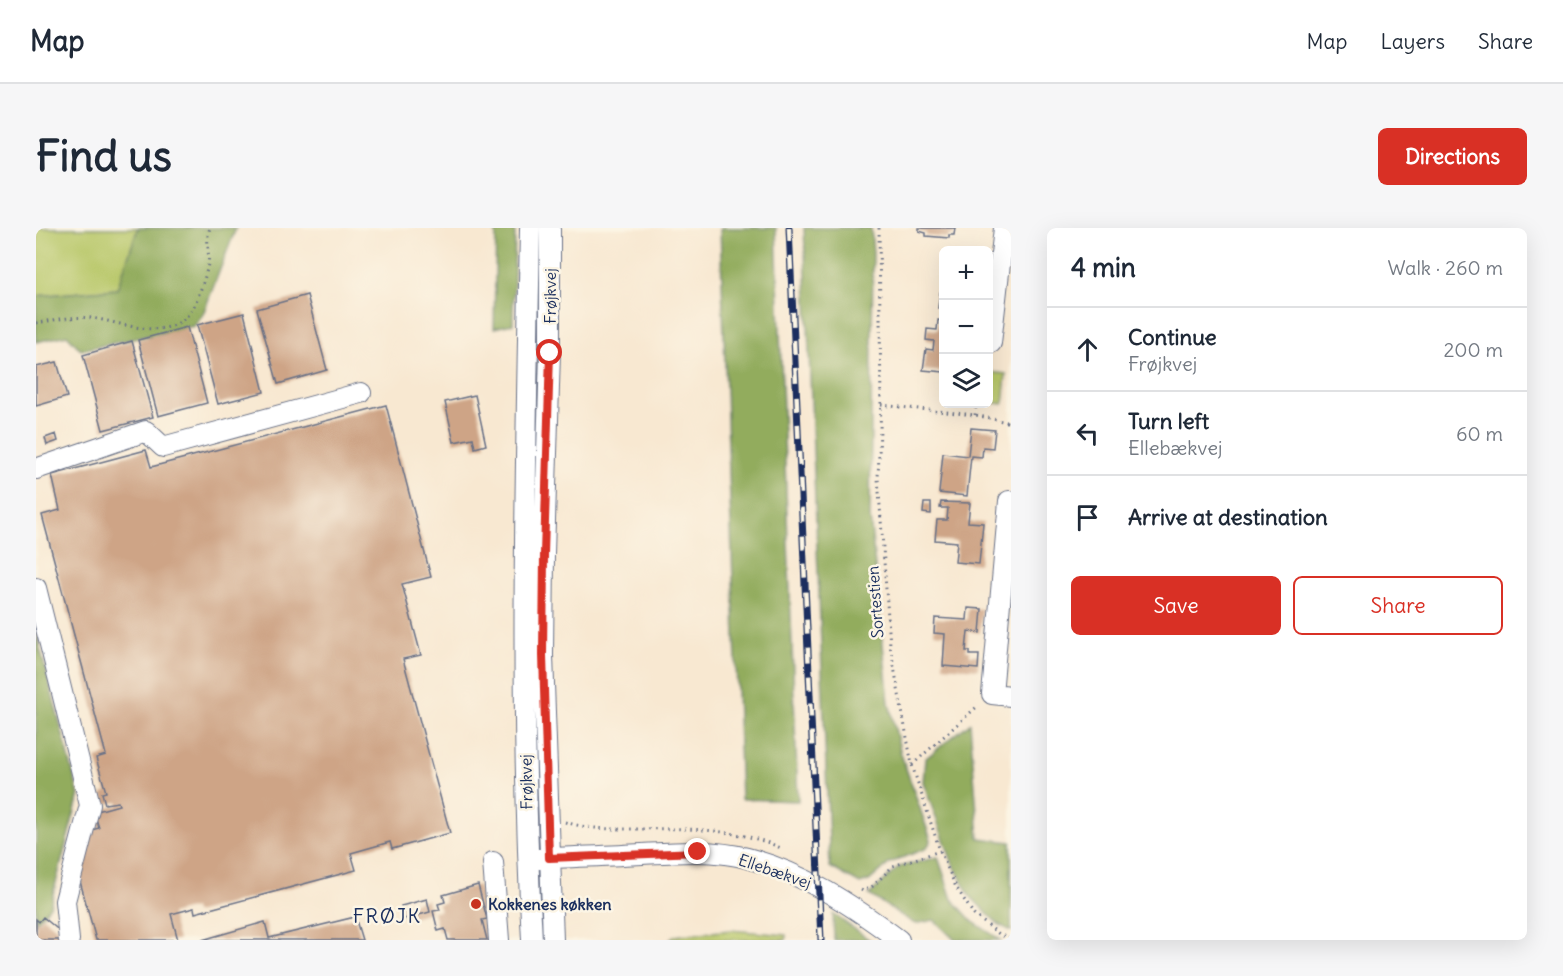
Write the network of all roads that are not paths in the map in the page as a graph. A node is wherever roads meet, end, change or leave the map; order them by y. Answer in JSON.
{"nodes":[{"id":1,"x":530,"y":228,"type":"edge"},
{"id":2,"x":550,"y":228,"type":"edge"},
{"id":3,"x":1004,"y":228,"type":"edge"},
{"id":4,"x":993,"y":325,"type":"edge"},
{"id":5,"x":361,"y":393,"type":"dead end"},
{"id":6,"x":36,"y":469,"type":"edge"},
{"id":7,"x":1009,"y":501,"type":"dead end"},
{"id":8,"x":36,"y":588,"type":"edge"},
{"id":9,"x":1001,"y":695,"type":"edge"},
{"id":10,"x":549,"y":858,"type":"junction"},
{"id":11,"x":528,"y":859,"type":"junction"},
{"id":12,"x":493,"y":862,"type":"dead end"},
{"id":13,"x":69,"y":940,"type":"edge"},
{"id":14,"x":499,"y":940,"type":"edge"},
{"id":15,"x":532,"y":940,"type":"edge"},
{"id":16,"x":553,"y":940,"type":"edge"},
{"id":17,"x":899,"y":940,"type":"edge"}],
"edges":[{"from":1,"to":11,"type":"street","name":"Frøjkvej"},
{"from":2,"to":10,"type":"street","name":"Frøjkvej"},
{"from":3,"to":4,"type":"street"},
{"from":5,"to":6,"type":"street"},
{"from":7,"to":9,"type":"street"},
{"from":8,"to":13,"type":"street"},
{"from":10,"to":11,"type":"street","name":"Ellebækvej"},
{"from":10,"to":16,"type":"street","name":"Frøjkvej"},
{"from":10,"to":17,"type":"street","name":"Ellebækvej"},
{"from":11,"to":15,"type":"street","name":"Frøjkvej"},
{"from":12,"to":14,"type":"street"}]}
